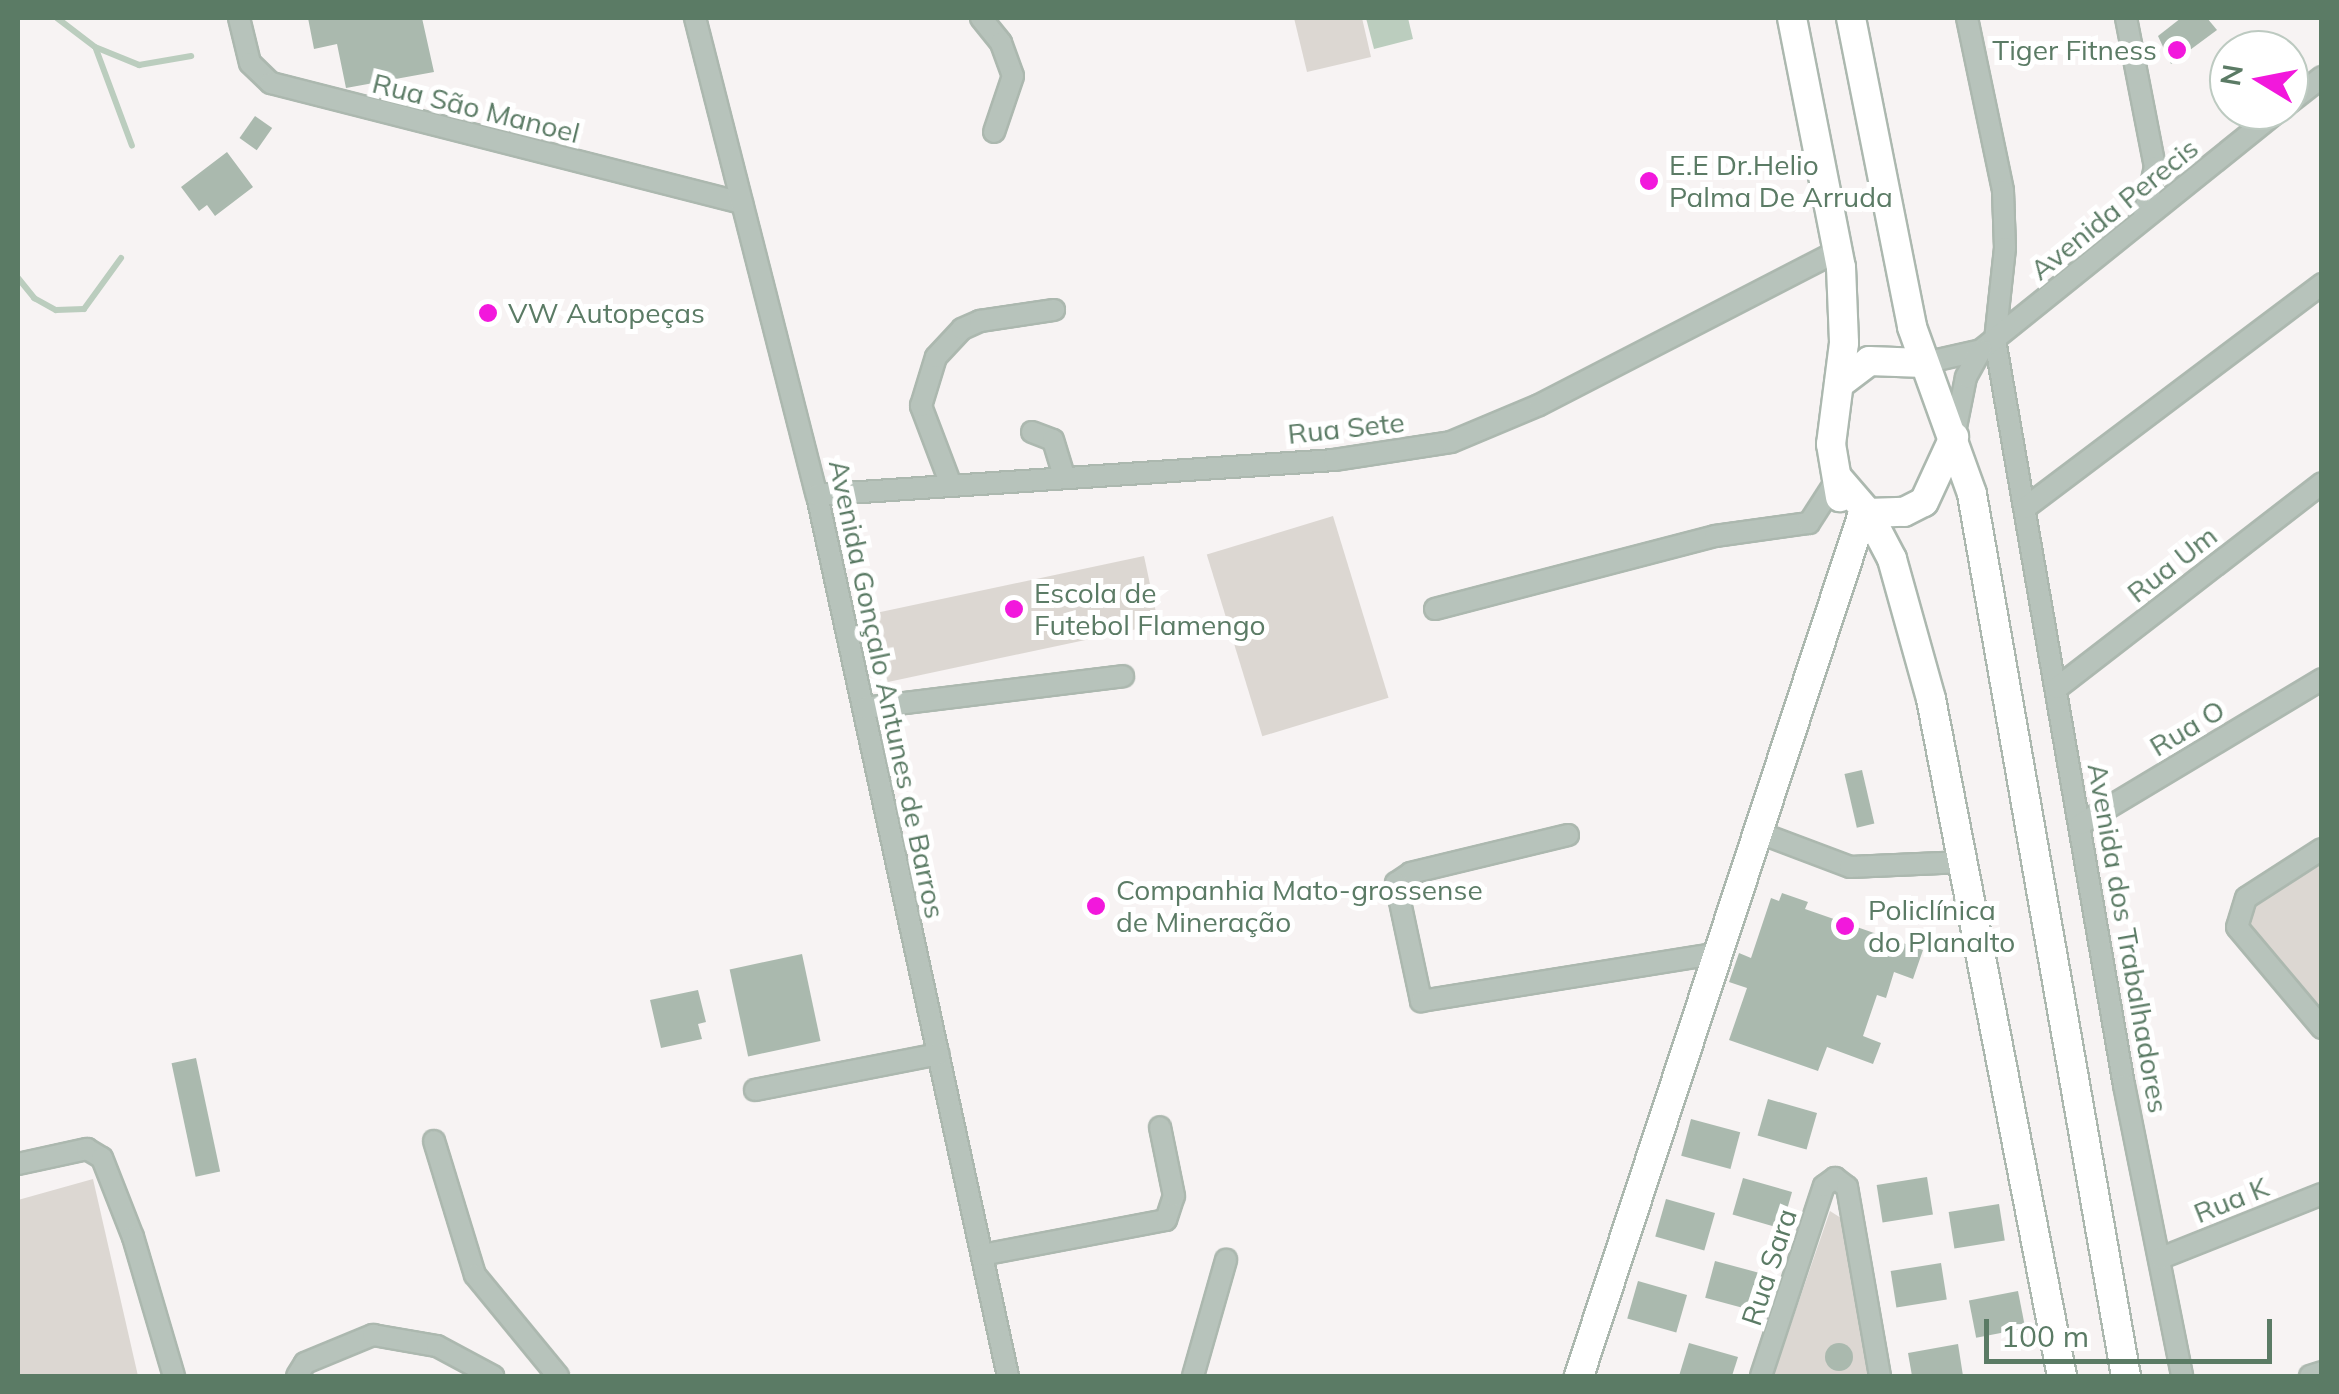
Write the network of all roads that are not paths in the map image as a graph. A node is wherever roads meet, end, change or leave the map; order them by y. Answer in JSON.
{"nodes":[{"id":1,"x":239,"y":18,"type":"edge"},
{"id":2,"x":695,"y":18,"type":"edge"},
{"id":3,"x":981,"y":18,"type":"edge"},
{"id":4,"x":1792,"y":18,"type":"edge"},
{"id":5,"x":1851,"y":18,"type":"edge"},
{"id":6,"x":1967,"y":18,"type":"edge"},
{"id":7,"x":2126,"y":18,"type":"edge"},
{"id":8,"x":2146,"y":18,"type":"edge"},
{"id":9,"x":2134,"y":59,"type":"junction"},
{"id":10,"x":2255,"y":130,"type":"edge"},
{"id":11,"x":994,"y":132,"type":"dead end"},
{"id":12,"x":2156,"y":172,"type":"junction"},
{"id":13,"x":2184,"y":187,"type":"junction"},
{"id":14,"x":742,"y":203,"type":"junction"},
{"id":15,"x":2141,"y":222,"type":"junction"},
{"id":16,"x":1837,"y":251,"type":"junction"},
{"id":17,"x":2322,"y":284,"type":"edge"},
{"id":18,"x":1054,"y":310,"type":"dead end"},
{"id":19,"x":1988,"y":345,"type":"junction"},
{"id":20,"x":1924,"y":363,"type":"junction"},
{"id":21,"x":1839,"y":384,"type":"junction"},
{"id":22,"x":1032,"y":432,"type":"dead end"},
{"id":23,"x":1954,"y":437,"type":"junction"},
{"id":24,"x":1064,"y":478,"type":"junction"},
{"id":25,"x":1838,"y":478,"type":"junction"},
{"id":26,"x":951,"y":486,"type":"junction"},
{"id":27,"x":2319,"y":490,"type":"edge"},
{"id":28,"x":818,"y":495,"type":"junction"},
{"id":29,"x":2025,"y":508,"type":"junction"},
{"id":30,"x":1866,"y":511,"type":"junction"},
{"id":31,"x":1836,"y":604,"type":"junction"},
{"id":32,"x":1435,"y":609,"type":"dead end"},
{"id":33,"x":1123,"y":676,"type":"dead end"},
{"id":34,"x":2322,"y":679,"type":"edge"},
{"id":35,"x":2057,"y":688,"type":"junction"},
{"id":36,"x":864,"y":708,"type":"junction"},
{"id":37,"x":2082,"y":824,"type":"junction"},
{"id":38,"x":1760,"y":834,"type":"junction"},
{"id":39,"x":1568,"y":835,"type":"dead end"},
{"id":40,"x":2322,"y":849,"type":"edge"},
{"id":41,"x":1964,"y":862,"type":"junction"},
{"id":42,"x":1720,"y":953,"type":"junction"},
{"id":43,"x":2322,"y":1028,"type":"edge"},
{"id":44,"x":939,"y":1054,"type":"junction"},
{"id":45,"x":755,"y":1090,"type":"dead end"},
{"id":46,"x":1160,"y":1127,"type":"dead end"},
{"id":47,"x":434,"y":1141,"type":"dead end"},
{"id":48,"x":18,"y":1164,"type":"edge"},
{"id":49,"x":2322,"y":1194,"type":"edge"},
{"id":50,"x":982,"y":1255,"type":"junction"},
{"id":51,"x":2161,"y":1258,"type":"junction"},
{"id":52,"x":1226,"y":1260,"type":"dead end"},
{"id":53,"x":2322,"y":1372,"type":"edge"},
{"id":54,"x":174,"y":1376,"type":"edge"},
{"id":55,"x":298,"y":1376,"type":"edge"},
{"id":56,"x":493,"y":1376,"type":"edge"},
{"id":57,"x":558,"y":1376,"type":"edge"},
{"id":58,"x":1008,"y":1376,"type":"edge"},
{"id":59,"x":1193,"y":1376,"type":"edge"},
{"id":60,"x":1580,"y":1376,"type":"edge"},
{"id":61,"x":1762,"y":1376,"type":"edge"},
{"id":62,"x":1880,"y":1376,"type":"edge"},
{"id":63,"x":2062,"y":1376,"type":"edge"},
{"id":64,"x":2126,"y":1376,"type":"edge"},
{"id":65,"x":2182,"y":1376,"type":"edge"},
{"id":66,"x":2310,"y":1376,"type":"edge"}],
"edges":[{"from":1,"to":14,"type":"street","name":"Rua São Manoel"},
{"from":2,"to":14,"type":"street","name":"Avenida Gonçalo Antunes de Barros"},
{"from":3,"to":11,"type":"street"},
{"from":4,"to":16,"type":"main road"},
{"from":5,"to":20,"type":"main road"},
{"from":6,"to":19,"type":"street"},
{"from":7,"to":9,"type":"street"},
{"from":8,"to":9,"type":"street"},
{"from":9,"to":12,"type":"street"},
{"from":10,"to":13,"type":"street","name":"Avenida Perecis"},
{"from":12,"to":13,"type":"street"},
{"from":12,"to":15,"type":"street"},
{"from":13,"to":15,"type":"street","name":"Avenida Perecis"},
{"from":14,"to":28,"type":"street","name":"Avenida Gonçalo Antunes de Barros"},
{"from":15,"to":19,"type":"street","name":"Avenida Perecis"},
{"from":16,"to":21,"type":"main road"},
{"from":16,"to":24,"type":"street","name":"Rua Sete"},
{"from":17,"to":29,"type":"street"},
{"from":18,"to":26,"type":"street"},
{"from":19,"to":20,"type":"street","name":"Avenida Perecis"},
{"from":19,"to":23,"type":"street","name":"Avenida Perecis"},
{"from":19,"to":29,"type":"street","name":"Avenida dos Trabalhadores"},
{"from":20,"to":21,"type":"main road"},
{"from":20,"to":23,"type":"main road"},
{"from":21,"to":25,"type":"main road"},
{"from":22,"to":24,"type":"street"},
{"from":23,"to":30,"type":"main road"},
{"from":23,"to":64,"type":"main road"},
{"from":24,"to":26,"type":"street","name":"Rua Sete"},
{"from":25,"to":30,"type":"main road"},
{"from":25,"to":31,"type":"main road"},
{"from":25,"to":32,"type":"street"},
{"from":26,"to":28,"type":"street","name":"Rua Sete"},
{"from":27,"to":35,"type":"street","name":"Rua Um"},
{"from":28,"to":36,"type":"street","name":"Avenida Gonçalo Antunes de Barros"},
{"from":29,"to":35,"type":"street","name":"Avenida dos Trabalhadores"},
{"from":30,"to":31,"type":"main road"},
{"from":30,"to":41,"type":"main road"},
{"from":31,"to":38,"type":"main road"},
{"from":33,"to":36,"type":"street"},
{"from":34,"to":37,"type":"street","name":"Rua O"},
{"from":35,"to":37,"type":"street","name":"Avenida dos Trabalhadores"},
{"from":36,"to":44,"type":"street","name":"Avenida Gonçalo Antunes de Barros"},
{"from":37,"to":51,"type":"street","name":"Avenida dos Trabalhadores"},
{"from":38,"to":41,"type":"street"},
{"from":38,"to":42,"type":"main road"},
{"from":39,"to":42,"type":"street"},
{"from":40,"to":43,"type":"street"},
{"from":41,"to":63,"type":"main road"},
{"from":42,"to":60,"type":"main road"},
{"from":44,"to":45,"type":"street"},
{"from":44,"to":50,"type":"street","name":"Avenida Gonçalo Antunes de Barros"},
{"from":46,"to":50,"type":"street"},
{"from":47,"to":57,"type":"street"},
{"from":48,"to":54,"type":"street"},
{"from":49,"to":51,"type":"street","name":"Rua K"},
{"from":50,"to":58,"type":"street","name":"Avenida Gonçalo Antunes de Barros"},
{"from":51,"to":65,"type":"street","name":"Avenida dos Trabalhadores"},
{"from":52,"to":59,"type":"street"},
{"from":53,"to":66,"type":"street"},
{"from":55,"to":56,"type":"street"},
{"from":61,"to":62,"type":"street","name":"Rua Sara"}]}
